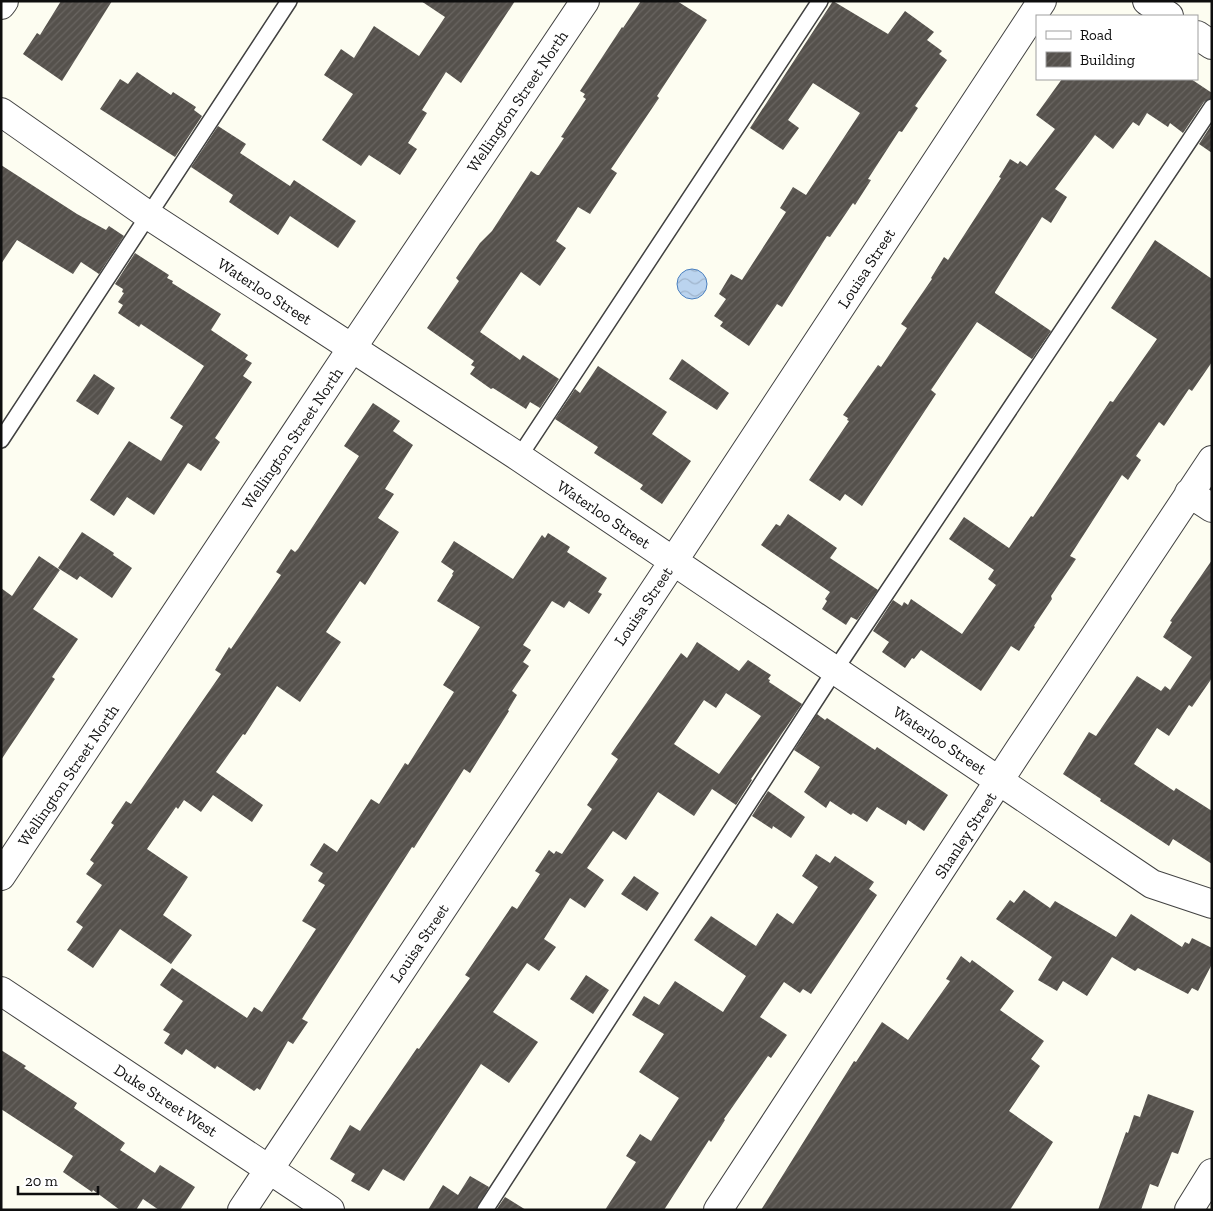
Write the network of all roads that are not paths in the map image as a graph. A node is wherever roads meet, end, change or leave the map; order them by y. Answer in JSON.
{"nodes":[{"id":1,"x":4,"y":1,"type":"edge"},
{"id":2,"x":289,"y":1,"type":"edge"},
{"id":3,"x":585,"y":1,"type":"edge"},
{"id":4,"x":820,"y":1,"type":"edge"},
{"id":5,"x":1042,"y":1,"type":"edge"},
{"id":6,"x":1147,"y":1,"type":"edge"},
{"id":7,"x":1,"y":6,"type":"edge"},
{"id":8,"x":1168,"y":15,"type":"edge"},
{"id":9,"x":1198,"y":35,"type":"edge"},
{"id":10,"x":1212,"y":44,"type":"edge"},
{"id":11,"x":1212,"y":107,"type":"edge"},
{"id":12,"x":1,"y":112,"type":"edge"},
{"id":13,"x":148,"y":215,"type":"junction"},
{"id":14,"x":352,"y":348,"type":"junction"},
{"id":15,"x":1,"y":440,"type":"edge"},
{"id":16,"x":519,"y":457,"type":"junction"},
{"id":17,"x":1212,"y":460,"type":"edge"},
{"id":18,"x":1189,"y":493,"type":"junction"},
{"id":19,"x":1212,"y":508,"type":"edge"},
{"id":20,"x":673,"y":562,"type":"junction"},
{"id":21,"x":835,"y":670,"type":"junction"},
{"id":22,"x":1000,"y":781,"type":"junction"},
{"id":23,"x":1,"y":876,"type":"edge"},
{"id":24,"x":1212,"y":904,"type":"edge"},
{"id":25,"x":1,"y":991,"type":"edge"},
{"id":26,"x":269,"y":1169,"type":"junction"},
{"id":27,"x":1212,"y":1173,"type":"edge"},
{"id":28,"x":242,"y":1210,"type":"edge"},
{"id":29,"x":330,"y":1210,"type":"edge"},
{"id":30,"x":485,"y":1210,"type":"edge"},
{"id":31,"x":718,"y":1210,"type":"edge"},
{"id":32,"x":1189,"y":1210,"type":"edge"}],
"edges":[{"from":1,"to":7,"type":"street"},
{"from":2,"to":13,"type":"lane"},
{"from":3,"to":14,"type":"street","name":"Wellington Street North"},
{"from":4,"to":16,"type":"lane"},
{"from":5,"to":20,"type":"street","name":"Louisa Street"},
{"from":6,"to":8,"type":"street"},
{"from":9,"to":10,"type":"street"},
{"from":11,"to":21,"type":"lane"},
{"from":12,"to":13,"type":"street","name":"Waterloo Street"},
{"from":13,"to":14,"type":"street","name":"Waterloo Street"},
{"from":13,"to":15,"type":"lane"},
{"from":14,"to":16,"type":"street","name":"Waterloo Street"},
{"from":14,"to":23,"type":"street","name":"Wellington Street North"},
{"from":16,"to":20,"type":"street","name":"Waterloo Street"},
{"from":17,"to":18,"type":"street","name":"Shanley Street"},
{"from":18,"to":19,"type":"street"},
{"from":18,"to":22,"type":"street","name":"Shanley Street"},
{"from":20,"to":21,"type":"street","name":"Waterloo Street"},
{"from":20,"to":26,"type":"street","name":"Louisa Street"},
{"from":21,"to":22,"type":"street","name":"Waterloo Street"},
{"from":21,"to":30,"type":"lane"},
{"from":22,"to":24,"type":"street","name":"Waterloo Street"},
{"from":22,"to":31,"type":"street","name":"Shanley Street"},
{"from":25,"to":26,"type":"street","name":"Duke Street West"},
{"from":26,"to":28,"type":"street","name":"Louisa Street"},
{"from":26,"to":29,"type":"street","name":"Duke Street West"},
{"from":27,"to":32,"type":"street"}]}
